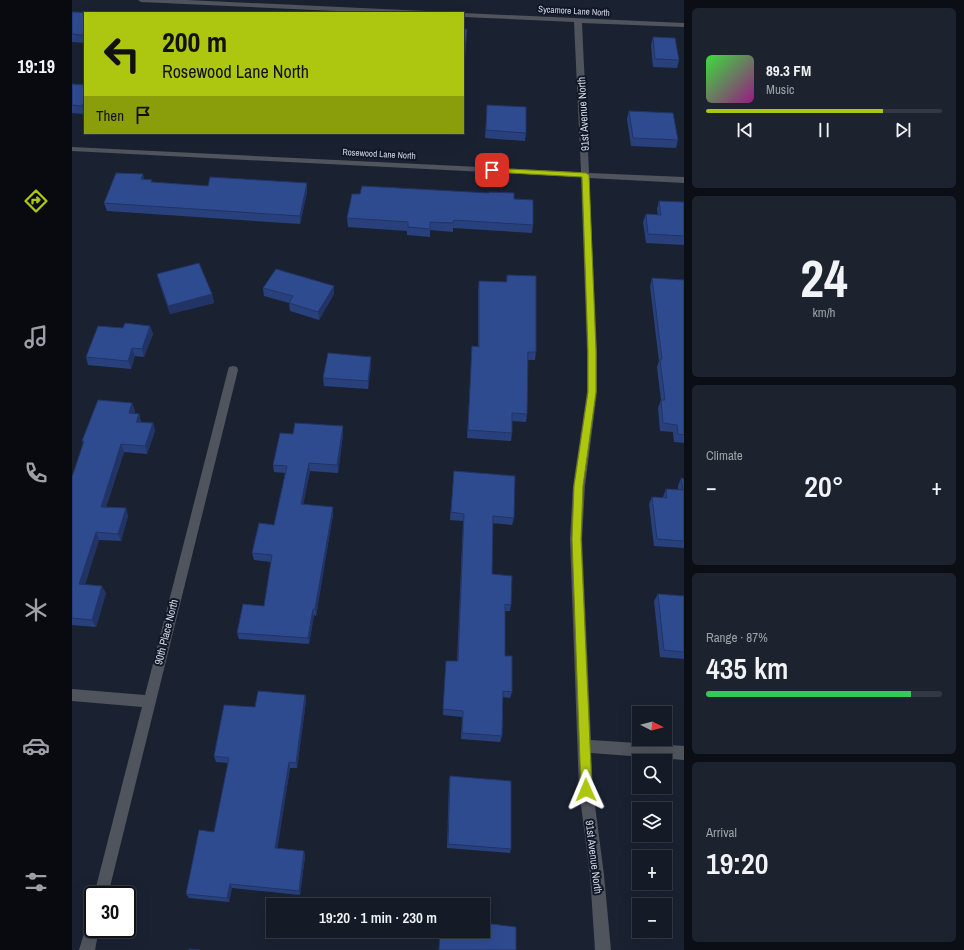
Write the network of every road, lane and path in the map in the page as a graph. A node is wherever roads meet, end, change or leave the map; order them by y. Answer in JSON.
{"nodes":[{"id":1,"x":141,"y":0,"type":"edge"},
{"id":2,"x":320,"y":0,"type":"edge"},
{"id":3,"x":319,"y":8,"type":"junction"},
{"id":4,"x":405,"y":12,"type":"edge"},
{"id":5,"x":464,"y":15,"type":"edge"},
{"id":6,"x":578,"y":20,"type":"junction"},
{"id":7,"x":684,"y":25,"type":"edge"},
{"id":8,"x":72,"y":148,"type":"edge"},
{"id":9,"x":586,"y":175,"type":"junction"},
{"id":10,"x":684,"y":180,"type":"edge"},
{"id":11,"x":233,"y":370,"type":"dead end"},
{"id":12,"x":72,"y":695,"type":"edge"},
{"id":13,"x":149,"y":702,"type":"junction"},
{"id":14,"x":585,"y":746,"type":"junction"},
{"id":15,"x":684,"y":753,"type":"edge"},
{"id":16,"x":102,"y":886,"type":"edge"},
{"id":17,"x":90,"y":938,"type":"edge"},
{"id":18,"x":87,"y":950,"type":"edge"},
{"id":19,"x":603,"y":950,"type":"edge"}],
"edges":[{"from":1,"to":3,"type":"street"},
{"from":2,"to":3,"type":"street"},
{"from":3,"to":4,"type":"street"},
{"from":5,"to":6,"type":"street","name":"Sycamore Lane North"},
{"from":6,"to":7,"type":"street","name":"Sycamore Lane North"},
{"from":6,"to":9,"type":"street","name":"91st Avenue North"},
{"from":8,"to":9,"type":"street","name":"Rosewood Lane North"},
{"from":9,"to":10,"type":"street","name":"Rosewood Lane North"},
{"from":9,"to":14,"type":"street","name":"91st Avenue North"},
{"from":11,"to":13,"type":"street","name":"90th Place North"},
{"from":12,"to":13,"type":"street"},
{"from":13,"to":16,"type":"street","name":"90th Place North"},
{"from":14,"to":15,"type":"street"},
{"from":14,"to":19,"type":"street","name":"91st Avenue North"},
{"from":17,"to":18,"type":"street"}]}
